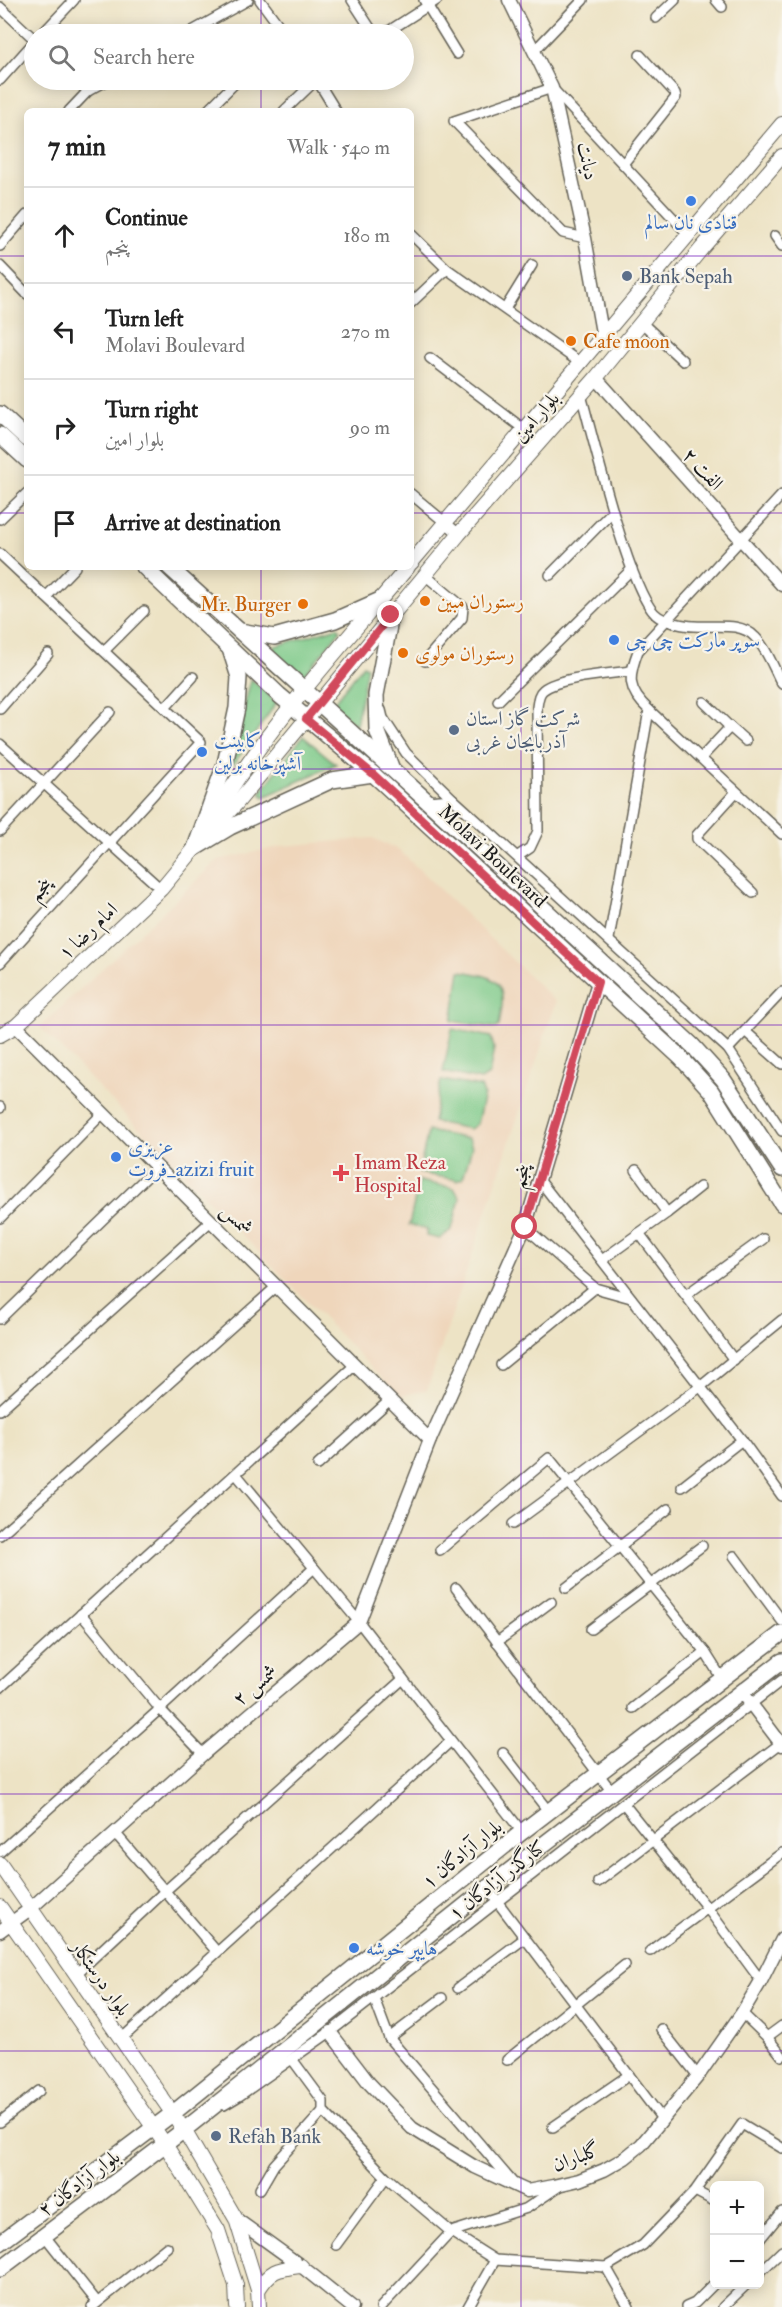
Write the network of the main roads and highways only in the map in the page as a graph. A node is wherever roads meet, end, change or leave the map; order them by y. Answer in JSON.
{"nodes":[{"id":1,"x":782,"y":124,"type":"edge"},
{"id":2,"x":782,"y":156,"type":"edge"},
{"id":3,"x":688,"y":234,"type":"junction"},
{"id":4,"x":702,"y":249,"type":"junction"},
{"id":5,"x":0,"y":414,"type":"edge"},
{"id":6,"x":0,"y":435,"type":"edge"},
{"id":7,"x":24,"y":436,"type":"edge"},
{"id":8,"x":24,"y":457,"type":"edge"},
{"id":9,"x":414,"y":560,"type":"edge"},
{"id":10,"x":147,"y":570,"type":"edge"},
{"id":11,"x":172,"y":570,"type":"edge"},
{"id":12,"x":405,"y":570,"type":"edge"},
{"id":13,"x":380,"y":600,"type":"junction"},
{"id":14,"x":391,"y":615,"type":"junction"},
{"id":15,"x":240,"y":631,"type":"junction"},
{"id":16,"x":230,"y":646,"type":"junction"},
{"id":17,"x":304,"y":690,"type":"junction"},
{"id":18,"x":318,"y":703,"type":"junction"},
{"id":19,"x":291,"y":706,"type":"junction"},
{"id":20,"x":306,"y":719,"type":"junction"},
{"id":21,"x":393,"y":770,"type":"junction"},
{"id":22,"x":373,"y":774,"type":"junction"},
{"id":23,"x":195,"y":848,"type":"junction"},
{"id":24,"x":0,"y":1035,"type":"edge"},
{"id":25,"x":692,"y":1045,"type":"junction"},
{"id":26,"x":681,"y":1058,"type":"junction"},
{"id":27,"x":782,"y":1169,"type":"edge"},
{"id":28,"x":782,"y":1203,"type":"edge"},
{"id":29,"x":782,"y":1633,"type":"edge"},
{"id":30,"x":782,"y":1661,"type":"edge"},
{"id":31,"x":0,"y":1864,"type":"edge"},
{"id":32,"x":0,"y":1907,"type":"edge"},
{"id":33,"x":5,"y":1927,"type":"edge"},
{"id":34,"x":172,"y":2114,"type":"junction"},
{"id":35,"x":153,"y":2127,"type":"junction"},
{"id":36,"x":184,"y":2130,"type":"junction"},
{"id":37,"x":165,"y":2144,"type":"junction"},
{"id":38,"x":0,"y":2243,"type":"edge"},
{"id":39,"x":301,"y":2266,"type":"road end"},
{"id":40,"x":0,"y":2269,"type":"edge"},
{"id":41,"x":258,"y":2290,"type":"junction"},
{"id":42,"x":237,"y":2307,"type":"edge"},
{"id":43,"x":259,"y":2307,"type":"edge"}],
"edges":[{"from":1,"to":3,"type":"main road","name":"بلوار امین"},
{"from":2,"to":4,"type":"main road","name":"بلوار امین"},
{"from":3,"to":4,"type":"main road"},
{"from":3,"to":9,"type":"main road","name":"بلوار امین"},
{"from":4,"to":14,"type":"main road","name":"بلوار امین"},
{"from":5,"to":7,"type":"main road"},
{"from":6,"to":8,"type":"main road"},
{"from":10,"to":16,"type":"main road","name":"Molavi Boulevard"},
{"from":11,"to":15,"type":"main road","name":"Molavi Boulevard"},
{"from":12,"to":13,"type":"main road"},
{"from":13,"to":15,"type":"main road"},
{"from":13,"to":17,"type":"main road"},
{"from":14,"to":18,"type":"main road","name":"بلوار امین"},
{"from":14,"to":21,"type":"main road"},
{"from":15,"to":17,"type":"main road","name":"Molavi Boulevard"},
{"from":16,"to":19,"type":"main road","name":"Molavi Boulevard"},
{"from":16,"to":23,"type":"main road"},
{"from":17,"to":18,"type":"main road","name":"Molavi Boulevard"},
{"from":17,"to":19,"type":"main road","name":"امام رضا ۱"},
{"from":18,"to":20,"type":"main road","name":"امام رضا ۱"},
{"from":18,"to":21,"type":"main road","name":"Molavi Boulevard"},
{"from":19,"to":20,"type":"main road","name":"Molavi Boulevard"},
{"from":19,"to":23,"type":"main road","name":"امام رضا ۱"},
{"from":20,"to":22,"type":"main road","name":"Molavi Boulevard"},
{"from":20,"to":23,"type":"main road","name":"امام رضا ۱"},
{"from":21,"to":25,"type":"main road","name":"Molavi Boulevard"},
{"from":22,"to":23,"type":"main road"},
{"from":22,"to":26,"type":"main road","name":"Molavi Boulevard"},
{"from":23,"to":24,"type":"main road","name":"امام رضا ۱"},
{"from":25,"to":26,"type":"main road"},
{"from":25,"to":27,"type":"main road","name":"Molavi Boulevard"},
{"from":26,"to":28,"type":"main road","name":"Molavi Boulevard"},
{"from":29,"to":34,"type":"main road","name":"بلوار آزادگان ۱"},
{"from":30,"to":36,"type":"main road"},
{"from":31,"to":34,"type":"main road","name":"بلوار درستکار"},
{"from":32,"to":33,"type":"main road"},
{"from":33,"to":35,"type":"main road"},
{"from":34,"to":35,"type":"main road","name":"بلوار آزادگان ۲"},
{"from":34,"to":36,"type":"main road","name":"بلوار درستکار"},
{"from":35,"to":37,"type":"main road"},
{"from":35,"to":38,"type":"main road","name":"بلوار آزادگان ۲"},
{"from":36,"to":37,"type":"main road","name":"بلوار آزادگان ۲"},
{"from":36,"to":41,"type":"main road","name":"بلوار درستکار"},
{"from":37,"to":40,"type":"main road","name":"بلوار آزادگان ۲"},
{"from":37,"to":42,"type":"main road"},
{"from":39,"to":41,"type":"main road"},
{"from":41,"to":43,"type":"main road","name":"بلوار درستکار"}]}
